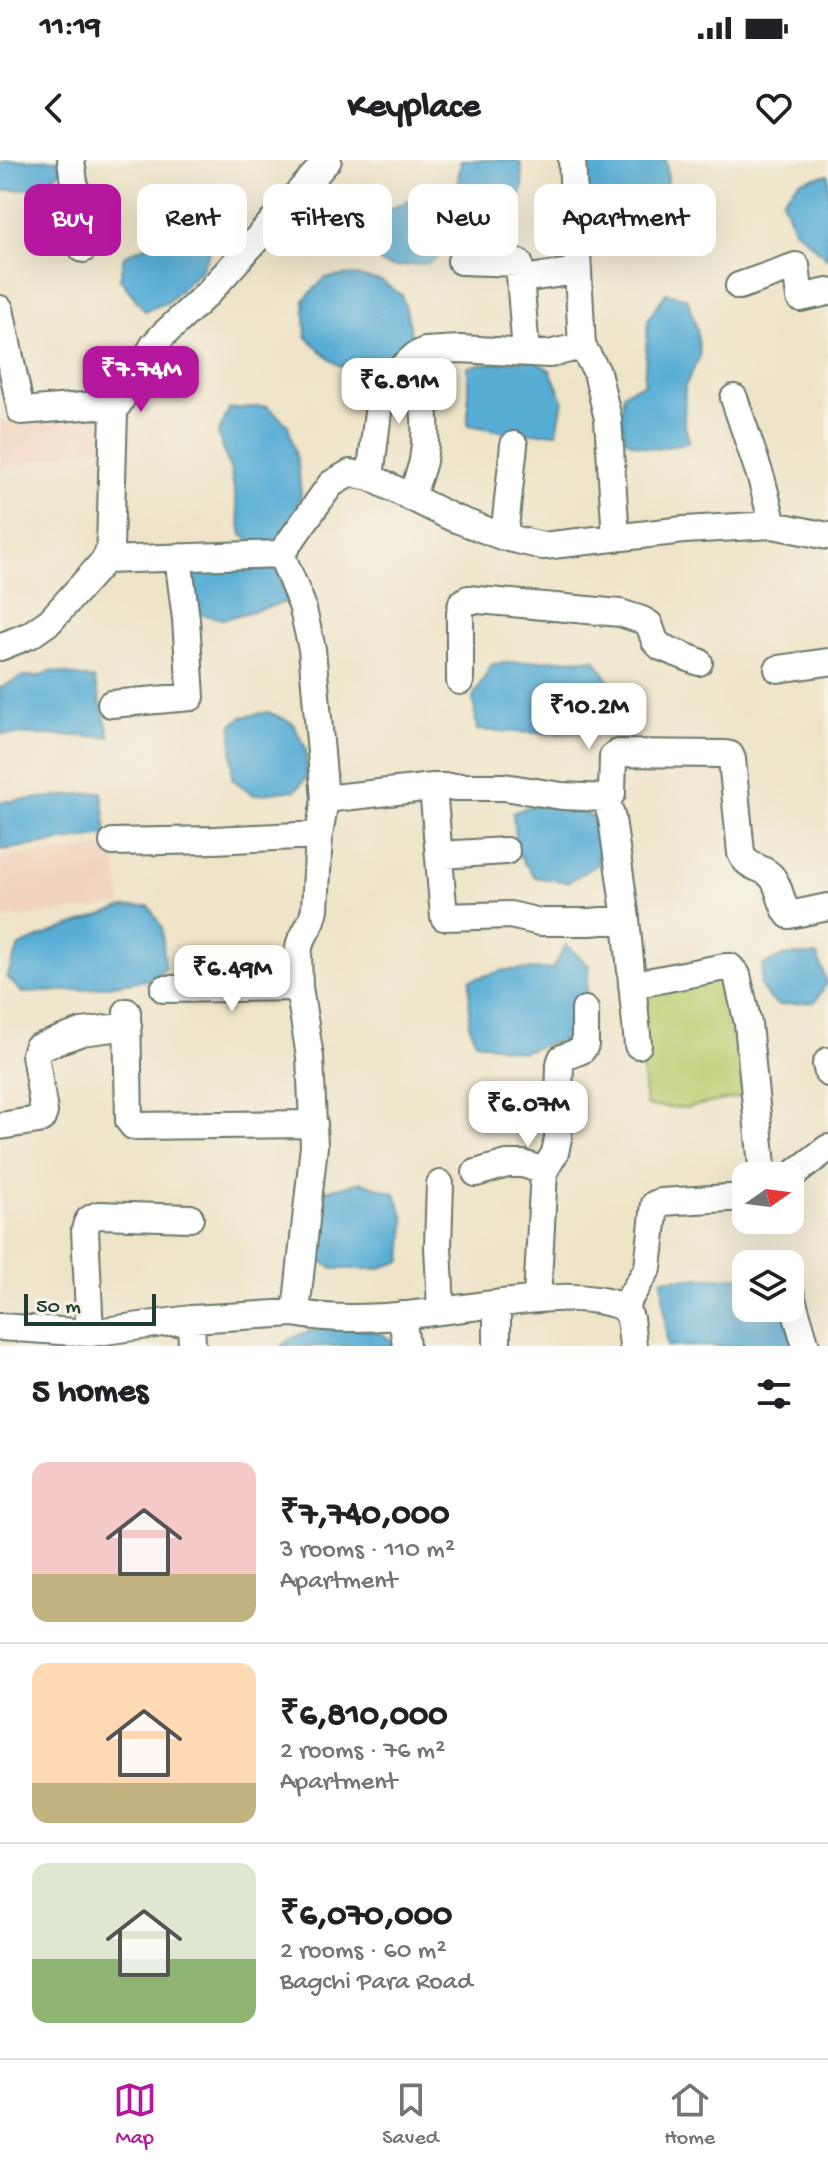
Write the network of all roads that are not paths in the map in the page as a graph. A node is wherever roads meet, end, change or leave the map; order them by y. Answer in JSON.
{"nodes":[{"id":1,"x":71,"y":160,"type":"edge"},
{"id":2,"x":328,"y":160,"type":"edge"},
{"id":3,"x":572,"y":160,"type":"edge"},
{"id":4,"x":74,"y":184,"type":"edge"},
{"id":5,"x":461,"y":261,"type":"dead end"},
{"id":6,"x":577,"y":271,"type":"junction"},
{"id":7,"x":522,"y":279,"type":"junction"},
{"id":8,"x":739,"y":286,"type":"dead end"},
{"id":9,"x":828,"y":292,"type":"edge"},
{"id":10,"x":0,"y":309,"type":"edge"},
{"id":11,"x":582,"y":346,"type":"junction"},
{"id":12,"x":526,"y":353,"type":"junction"},
{"id":13,"x":415,"y":356,"type":"junction"},
{"id":14,"x":734,"y":398,"type":"dead end"},
{"id":15,"x":114,"y":411,"type":"junction"},
{"id":16,"x":514,"y":445,"type":"dead end"},
{"id":17,"x":370,"y":477,"type":"junction"},
{"id":18,"x":412,"y":497,"type":"junction"},
{"id":19,"x":773,"y":525,"type":"junction"},
{"id":20,"x":828,"y":536,"type":"edge"},
{"id":21,"x":504,"y":537,"type":"junction"},
{"id":22,"x":616,"y":537,"type":"junction"},
{"id":23,"x":281,"y":554,"type":"junction"},
{"id":24,"x":178,"y":557,"type":"junction"},
{"id":25,"x":105,"y":560,"type":"junction"},
{"id":26,"x":0,"y":647,"type":"edge"},
{"id":27,"x":699,"y":662,"type":"dead end"},
{"id":28,"x":828,"y":662,"type":"edge"},
{"id":29,"x":778,"y":669,"type":"dead end"},
{"id":30,"x":460,"y":681,"type":"dead end"},
{"id":31,"x":111,"y":704,"type":"dead end"},
{"id":32,"x":433,"y":787,"type":"junction"},
{"id":33,"x":606,"y":798,"type":"junction"},
{"id":34,"x":325,"y":799,"type":"junction"},
{"id":35,"x":319,"y":835,"type":"junction"},
{"id":36,"x":113,"y":842,"type":"dead end"},
{"id":37,"x":506,"y":851,"type":"dead end"},
{"id":38,"x":440,"y":855,"type":"junction"},
{"id":39,"x":828,"y":907,"type":"edge"},
{"id":40,"x":626,"y":919,"type":"junction"},
{"id":41,"x":632,"y":985,"type":"junction"},
{"id":42,"x":299,"y":987,"type":"junction"},
{"id":43,"x":164,"y":989,"type":"dead end"},
{"id":44,"x":585,"y":1010,"type":"dead end"},
{"id":45,"x":638,"y":1045,"type":"dead end"},
{"id":46,"x":828,"y":1061,"type":"edge"},
{"id":47,"x":828,"y":1073,"type":"edge"},
{"id":48,"x":314,"y":1124,"type":"junction"},
{"id":49,"x":0,"y":1126,"type":"edge"},
{"id":50,"x":828,"y":1148,"type":"edge"},
{"id":51,"x":762,"y":1162,"type":"edge"},
{"id":52,"x":804,"y":1166,"type":"edge"},
{"id":53,"x":544,"y":1171,"type":"junction"},
{"id":54,"x":476,"y":1173,"type":"dead end"},
{"id":55,"x":440,"y":1184,"type":"dead end"},
{"id":56,"x":732,"y":1198,"type":"edge"},
{"id":57,"x":190,"y":1218,"type":"dead end"},
{"id":58,"x":537,"y":1299,"type":"junction"},
{"id":59,"x":497,"y":1304,"type":"junction"},
{"id":60,"x":624,"y":1307,"type":"junction"},
{"id":61,"x":441,"y":1310,"type":"junction"},
{"id":62,"x":294,"y":1313,"type":"junction"},
{"id":63,"x":402,"y":1315,"type":"junction"},
{"id":64,"x":191,"y":1319,"type":"junction"},
{"id":65,"x":799,"y":1322,"type":"edge"},
{"id":66,"x":0,"y":1327,"type":"edge"},
{"id":67,"x":90,"y":1333,"type":"junction"},
{"id":68,"x":192,"y":1346,"type":"edge"},
{"id":69,"x":406,"y":1346,"type":"edge"},
{"id":70,"x":497,"y":1346,"type":"edge"},
{"id":71,"x":633,"y":1346,"type":"edge"},
{"id":72,"x":806,"y":1346,"type":"edge"}],
"edges":[{"from":1,"to":4,"type":"street"},
{"from":2,"to":15,"type":"street"},
{"from":3,"to":6,"type":"street"},
{"from":5,"to":7,"type":"street"},
{"from":6,"to":7,"type":"street"},
{"from":6,"to":11,"type":"street"},
{"from":7,"to":12,"type":"street"},
{"from":8,"to":9,"type":"street"},
{"from":10,"to":15,"type":"street"},
{"from":11,"to":12,"type":"street"},
{"from":11,"to":22,"type":"street"},
{"from":12,"to":13,"type":"street"},
{"from":13,"to":17,"type":"street"},
{"from":13,"to":18,"type":"street"},
{"from":14,"to":19,"type":"street"},
{"from":15,"to":25,"type":"street"},
{"from":16,"to":21,"type":"street"},
{"from":17,"to":18,"type":"street"},
{"from":17,"to":23,"type":"street"},
{"from":18,"to":21,"type":"street"},
{"from":19,"to":20,"type":"street"},
{"from":19,"to":22,"type":"street"},
{"from":21,"to":22,"type":"street"},
{"from":23,"to":24,"type":"street"},
{"from":23,"to":34,"type":"street"},
{"from":24,"to":25,"type":"street"},
{"from":24,"to":31,"type":"street"},
{"from":25,"to":26,"type":"street"},
{"from":27,"to":30,"type":"street"},
{"from":28,"to":29,"type":"street"},
{"from":32,"to":33,"type":"street"},
{"from":32,"to":34,"type":"street"},
{"from":32,"to":38,"type":"street"},
{"from":33,"to":39,"type":"street"},
{"from":33,"to":40,"type":"street"},
{"from":34,"to":35,"type":"street"},
{"from":35,"to":36,"type":"street"},
{"from":35,"to":42,"type":"street"},
{"from":37,"to":38,"type":"street"},
{"from":38,"to":40,"type":"street"},
{"from":40,"to":41,"type":"street"},
{"from":41,"to":45,"type":"street"},
{"from":41,"to":51,"type":"street"},
{"from":42,"to":43,"type":"street"},
{"from":42,"to":48,"type":"street"},
{"from":44,"to":53,"type":"street"},
{"from":46,"to":47,"type":"street"},
{"from":48,"to":49,"type":"street"},
{"from":48,"to":62,"type":"street"},
{"from":50,"to":52,"type":"street"},
{"from":53,"to":54,"type":"street"},
{"from":53,"to":58,"type":"street"},
{"from":55,"to":61,"type":"street"},
{"from":56,"to":60,"type":"street"},
{"from":57,"to":67,"type":"street"},
{"from":58,"to":59,"type":"street"},
{"from":58,"to":60,"type":"street"},
{"from":59,"to":61,"type":"street"},
{"from":59,"to":70,"type":"street"},
{"from":60,"to":71,"type":"street"},
{"from":61,"to":63,"type":"street"},
{"from":62,"to":63,"type":"street"},
{"from":62,"to":64,"type":"street"},
{"from":63,"to":69,"type":"street"},
{"from":64,"to":67,"type":"street"},
{"from":64,"to":68,"type":"street"},
{"from":65,"to":72,"type":"street"},
{"from":66,"to":67,"type":"street"}]}
